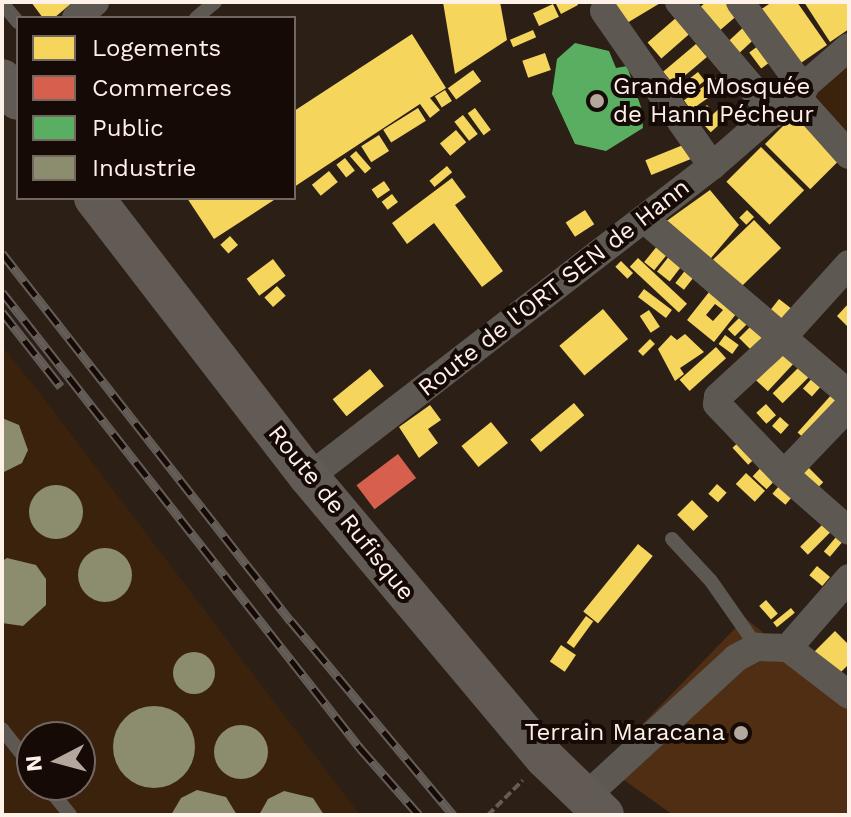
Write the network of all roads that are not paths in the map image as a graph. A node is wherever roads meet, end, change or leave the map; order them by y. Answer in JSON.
{"nodes":[{"id":1,"x":95,"y":2,"type":"edge"},
{"id":2,"x":215,"y":2,"type":"edge"},
{"id":3,"x":679,"y":2,"type":"edge"},
{"id":4,"x":740,"y":2,"type":"edge"},
{"id":5,"x":2,"y":3,"type":"edge"},
{"id":6,"x":604,"y":11,"type":"dead end"},
{"id":7,"x":78,"y":16,"type":"edge"},
{"id":8,"x":198,"y":16,"type":"edge"},
{"id":9,"x":16,"y":20,"type":"edge"},
{"id":10,"x":849,"y":47,"type":"edge"},
{"id":11,"x":2,"y":80,"type":"edge"},
{"id":12,"x":800,"y":92,"type":"junction"},
{"id":13,"x":16,"y":98,"type":"edge"},
{"id":14,"x":774,"y":114,"type":"junction"},
{"id":15,"x":849,"y":155,"type":"edge"},
{"id":16,"x":712,"y":166,"type":"junction"},
{"id":17,"x":96,"y":200,"type":"edge"},
{"id":18,"x":644,"y":219,"type":"junction"},
{"id":19,"x":849,"y":264,"type":"edge"},
{"id":20,"x":784,"y":336,"type":"junction"},
{"id":21,"x":849,"y":394,"type":"edge"},
{"id":22,"x":849,"y":406,"type":"edge"},
{"id":23,"x":784,"y":474,"type":"junction"},
{"id":24,"x":309,"y":477,"type":"junction"},
{"id":25,"x":849,"y":531,"type":"edge"},
{"id":26,"x":672,"y":539,"type":"dead end"},
{"id":27,"x":849,"y":578,"type":"edge"},
{"id":28,"x":757,"y":647,"type":"junction"},
{"id":29,"x":788,"y":648,"type":"junction"},
{"id":30,"x":849,"y":695,"type":"edge"},
{"id":31,"x":2,"y":729,"type":"edge"},
{"id":32,"x":16,"y":747,"type":"edge"},
{"id":33,"x":594,"y":806,"type":"edge"}],
"edges":[{"from":1,"to":7,"type":"street"},
{"from":2,"to":8,"type":"lane"},
{"from":3,"to":14,"type":"street"},
{"from":4,"to":12,"type":"street"},
{"from":5,"to":9,"type":"lane"},
{"from":6,"to":16,"type":"street"},
{"from":10,"to":12,"type":"street","name":"Route de l'ORT SEN de Hann"},
{"from":11,"to":13,"type":"main road"},
{"from":12,"to":14,"type":"street","name":"Route de l'ORT SEN de Hann"},
{"from":12,"to":15,"type":"street"},
{"from":14,"to":16,"type":"street","name":"Route de l'ORT SEN de Hann"},
{"from":16,"to":18,"type":"street","name":"Route de l'ORT SEN de Hann"},
{"from":17,"to":24,"type":"main road","name":"Route de Rufisque"},
{"from":18,"to":20,"type":"street"},
{"from":18,"to":24,"type":"street","name":"Route de l'ORT SEN de Hann"},
{"from":19,"to":20,"type":"street"},
{"from":20,"to":21,"type":"street"},
{"from":20,"to":23,"type":"street"},
{"from":22,"to":23,"type":"street"},
{"from":23,"to":25,"type":"street"},
{"from":24,"to":33,"type":"main road","name":"Route de Rufisque"},
{"from":26,"to":28,"type":"lane"},
{"from":27,"to":29,"type":"street"},
{"from":28,"to":29,"type":"street"},
{"from":28,"to":33,"type":"street"},
{"from":29,"to":30,"type":"street"},
{"from":31,"to":32,"type":"lane"}]}
